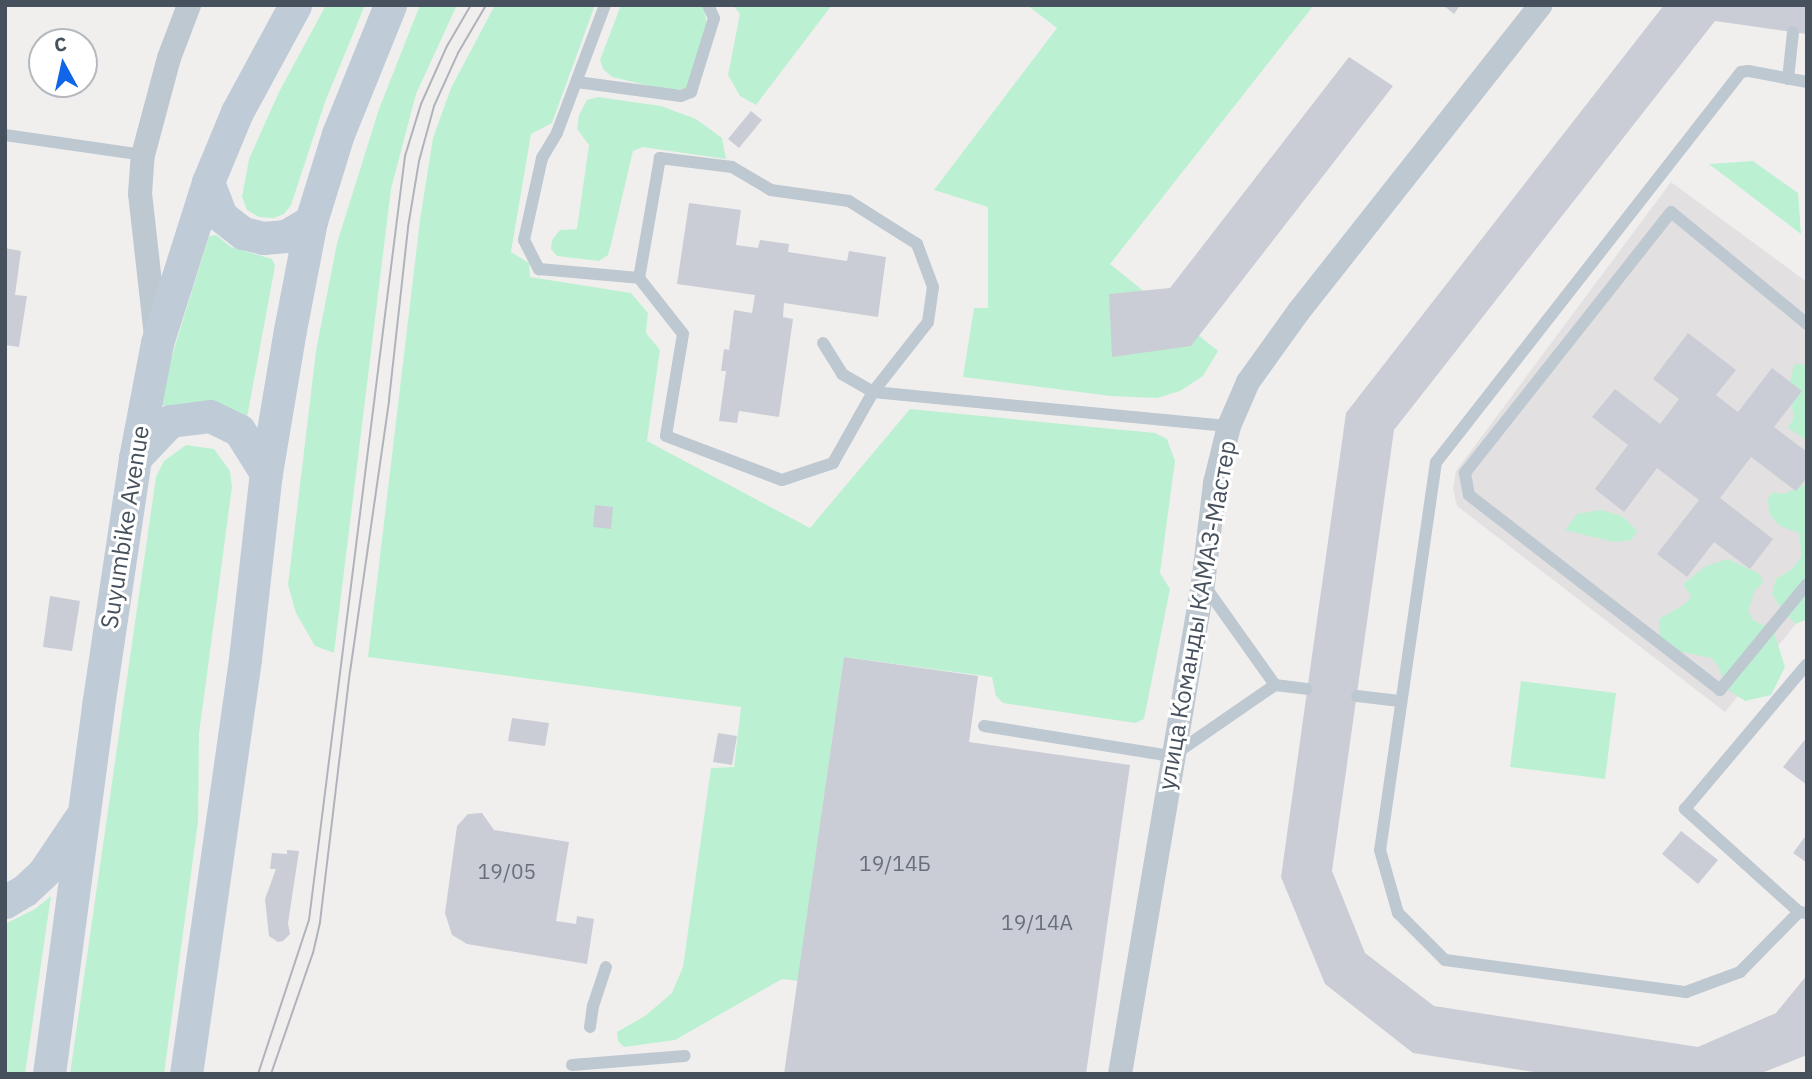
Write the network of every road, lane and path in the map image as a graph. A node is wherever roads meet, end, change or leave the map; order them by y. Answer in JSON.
{"nodes":[{"id":1,"x":189,"y":5,"type":"edge"},
{"id":2,"x":295,"y":5,"type":"edge"},
{"id":3,"x":390,"y":5,"type":"edge"},
{"id":4,"x":605,"y":5,"type":"edge"},
{"id":5,"x":708,"y":5,"type":"edge"},
{"id":6,"x":1541,"y":5,"type":"edge"},
{"id":7,"x":1793,"y":32,"type":"dead end"},
{"id":8,"x":1788,"y":79,"type":"junction"},
{"id":9,"x":577,"y":82,"type":"junction"},
{"id":10,"x":1807,"y":82,"type":"edge"},
{"id":11,"x":5,"y":135,"type":"edge"},
{"id":12,"x":143,"y":155,"type":"junction"},
{"id":13,"x":208,"y":182,"type":"junction"},
{"id":14,"x":311,"y":221,"type":"junction"},
{"id":15,"x":639,"y":278,"type":"junction"},
{"id":16,"x":1807,"y":324,"type":"edge"},
{"id":17,"x":157,"y":343,"type":"junction"},
{"id":18,"x":823,"y":343,"type":"dead end"},
{"id":19,"x":873,"y":392,"type":"junction"},
{"id":20,"x":1229,"y":426,"type":"junction"},
{"id":21,"x":135,"y":458,"type":"junction"},
{"id":22,"x":266,"y":473,"type":"junction"},
{"id":23,"x":1203,"y":584,"type":"junction"},
{"id":24,"x":1807,"y":584,"type":"edge"},
{"id":25,"x":1807,"y":664,"type":"edge"},
{"id":26,"x":1275,"y":685,"type":"junction"},
{"id":27,"x":1307,"y":688,"type":"dead end"},
{"id":28,"x":1357,"y":695,"type":"dead end"},
{"id":29,"x":1400,"y":701,"type":"junction"},
{"id":30,"x":984,"y":726,"type":"dead end"},
{"id":31,"x":1172,"y":756,"type":"junction"},
{"id":32,"x":84,"y":813,"type":"junction"},
{"id":33,"x":5,"y":902,"type":"edge"},
{"id":34,"x":1803,"y":912,"type":"edge"},
{"id":35,"x":606,"y":967,"type":"dead end"},
{"id":36,"x":590,"y":1027,"type":"dead end"},
{"id":37,"x":192,"y":1035,"type":"junction"},
{"id":38,"x":685,"y":1056,"type":"dead end"},
{"id":39,"x":572,"y":1065,"type":"dead end"},
{"id":40,"x":49,"y":1074,"type":"edge"},
{"id":41,"x":186,"y":1074,"type":"edge"},
{"id":42,"x":214,"y":1074,"type":"edge"},
{"id":43,"x":1120,"y":1074,"type":"edge"}],
"edges":[{"from":1,"to":12,"type":"street"},
{"from":2,"to":13,"type":"main road","name":"Suyumbike Avenue"},
{"from":3,"to":14,"type":"main road"},
{"from":4,"to":9,"type":"lane"},
{"from":5,"to":9,"type":"lane"},
{"from":6,"to":20,"type":"street","name":"улица Команды КАМАЗ-Мастер"},
{"from":7,"to":8,"type":"lane"},
{"from":8,"to":10,"type":"lane"},
{"from":8,"to":29,"type":"lane"},
{"from":9,"to":15,"type":"lane"},
{"from":11,"to":12,"type":"lane"},
{"from":12,"to":17,"type":"street"},
{"from":13,"to":14,"type":"main road"},
{"from":13,"to":17,"type":"main road","name":"Suyumbike Avenue"},
{"from":14,"to":22,"type":"main road"},
{"from":15,"to":19,"type":"lane"},
{"from":15,"to":19,"type":"lane"},
{"from":16,"to":24,"type":"lane"},
{"from":17,"to":21,"type":"main road","name":"Suyumbike Avenue"},
{"from":18,"to":19,"type":"lane"},
{"from":19,"to":20,"type":"lane"},
{"from":20,"to":23,"type":"street","name":"улица Команды КАМАЗ-Мастер"},
{"from":21,"to":22,"type":"main road"},
{"from":21,"to":32,"type":"main road","name":"Suyumbike Avenue"},
{"from":22,"to":37,"type":"main road"},
{"from":23,"to":26,"type":"lane"},
{"from":23,"to":31,"type":"street","name":"улица Команды КАМАЗ-Мастер"},
{"from":25,"to":34,"type":"lane"},
{"from":26,"to":27,"type":"lane"},
{"from":26,"to":31,"type":"lane"},
{"from":28,"to":29,"type":"lane"},
{"from":29,"to":34,"type":"lane"},
{"from":30,"to":31,"type":"lane"},
{"from":31,"to":43,"type":"street","name":"улица Команды КАМАЗ-Мастер"},
{"from":32,"to":33,"type":"main road"},
{"from":32,"to":40,"type":"main road","name":"Suyumbike Avenue"},
{"from":35,"to":36,"type":"lane"},
{"from":37,"to":41,"type":"main road"},
{"from":37,"to":42,"type":"main road"},
{"from":38,"to":39,"type":"lane"}]}
